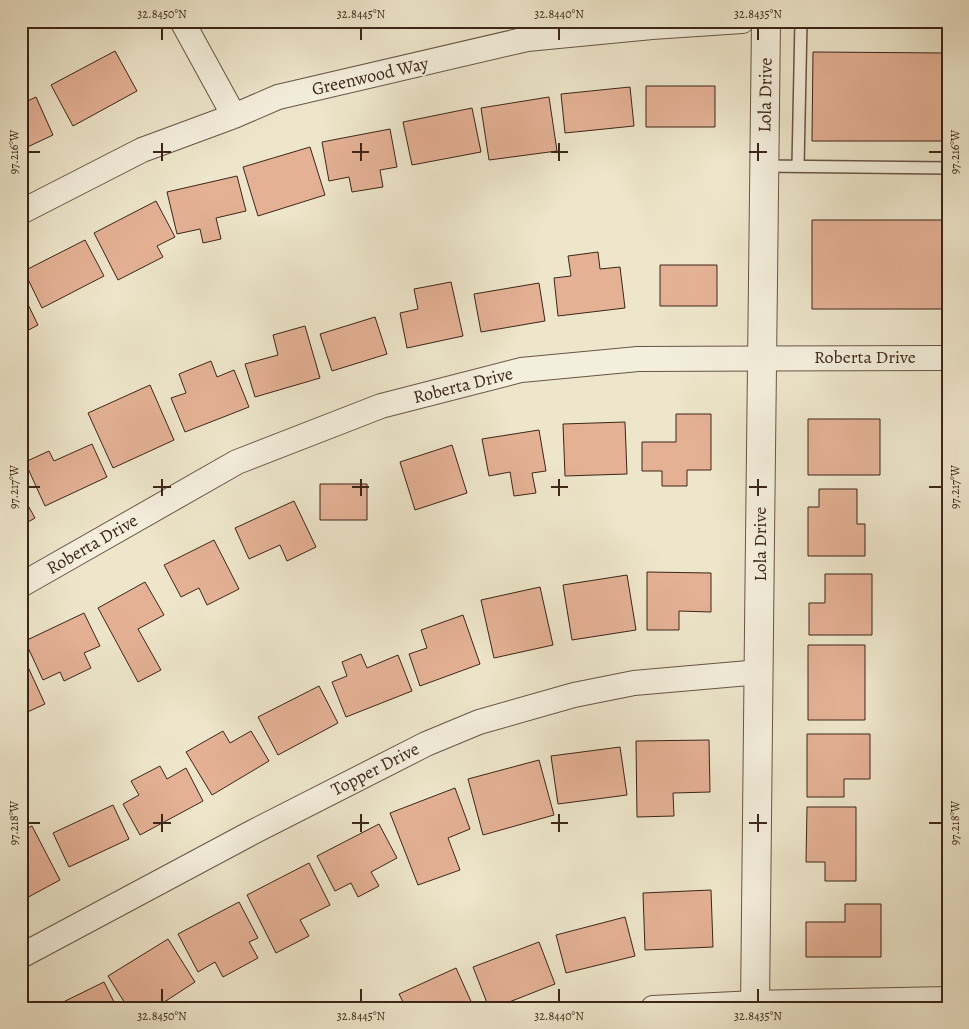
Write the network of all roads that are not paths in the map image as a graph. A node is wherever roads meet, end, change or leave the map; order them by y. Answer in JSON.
{"nodes":[{"id":1,"x":182,"y":21,"type":"edge"},
{"id":2,"x":742,"y":21,"type":"edge"},
{"id":3,"x":766,"y":21,"type":"edge"},
{"id":4,"x":801,"y":21,"type":"edge"},
{"id":5,"x":580,"y":28,"type":"edge"},
{"id":6,"x":234,"y":116,"type":"junction"},
{"id":7,"x":764,"y":166,"type":"junction"},
{"id":8,"x":798,"y":166,"type":"junction"},
{"id":9,"x":948,"y":168,"type":"edge"},
{"id":10,"x":21,"y":212,"type":"edge"},
{"id":11,"x":760,"y":357,"type":"junction"},
{"id":12,"x":948,"y":358,"type":"edge"},
{"id":13,"x":21,"y":585,"type":"edge"},
{"id":14,"x":760,"y":672,"type":"junction"},
{"id":15,"x":21,"y":956,"type":"edge"},
{"id":16,"x":948,"y":1000,"type":"edge"},
{"id":17,"x":929,"y":1004,"type":"edge"},
{"id":18,"x":756,"y":1005,"type":"edge"},
{"id":19,"x":653,"y":1008,"type":"edge"}],
"edges":[{"from":1,"to":6,"type":"street"},
{"from":2,"to":5,"type":"street","name":"Greenwood Way"},
{"from":3,"to":7,"type":"street","name":"Lola Drive"},
{"from":4,"to":8,"type":"lane"},
{"from":5,"to":6,"type":"street","name":"Greenwood Way"},
{"from":6,"to":10,"type":"street","name":"Greenwood Way"},
{"from":7,"to":8,"type":"lane"},
{"from":7,"to":11,"type":"street","name":"Lola Drive"},
{"from":8,"to":9,"type":"lane"},
{"from":11,"to":12,"type":"street","name":"Roberta Drive"},
{"from":11,"to":13,"type":"street","name":"Roberta Drive"},
{"from":11,"to":14,"type":"street","name":"Lola Drive"},
{"from":14,"to":15,"type":"street","name":"Topper Drive"},
{"from":14,"to":18,"type":"street","name":"Lola Drive"},
{"from":16,"to":17,"type":"street"},
{"from":17,"to":18,"type":"street"},
{"from":18,"to":19,"type":"street"}]}
